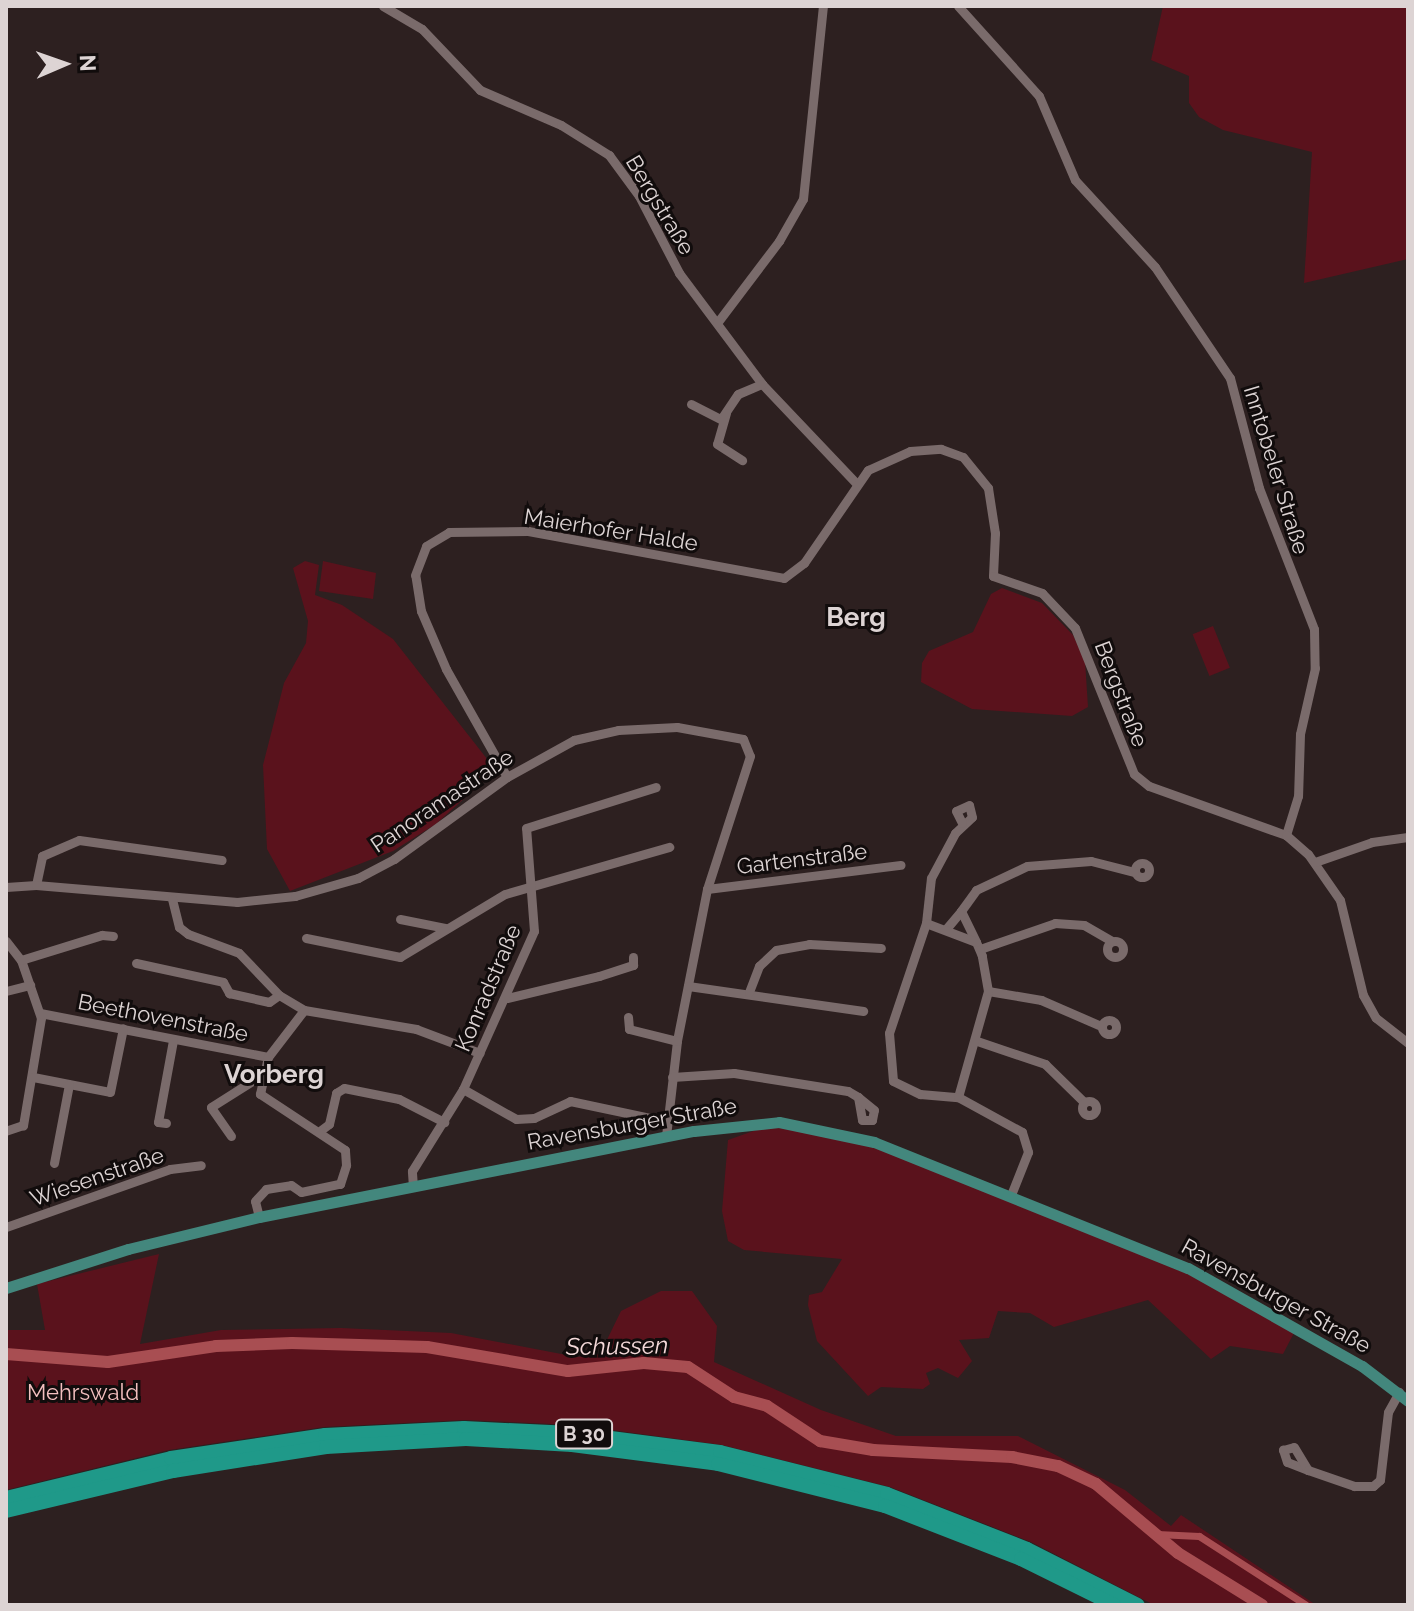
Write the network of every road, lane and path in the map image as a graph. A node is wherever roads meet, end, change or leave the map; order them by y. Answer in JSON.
{"nodes":[{"id":1,"x":383,"y":6,"type":"edge"},
{"id":2,"x":823,"y":6,"type":"edge"},
{"id":3,"x":958,"y":6,"type":"edge"},
{"id":4,"x":717,"y":323,"type":"junction"},
{"id":5,"x":762,"y":384,"type":"junction"},
{"id":6,"x":691,"y":404,"type":"dead end"},
{"id":7,"x":726,"y":413,"type":"junction"},
{"id":8,"x":742,"y":460,"type":"dead end"},
{"id":9,"x":856,"y":483,"type":"junction"},
{"id":10,"x":507,"y":777,"type":"junction"},
{"id":11,"x":656,"y":787,"type":"dead end"},
{"id":12,"x":962,"y":823,"type":"dead end"},
{"id":13,"x":1286,"y":835,"type":"junction"},
{"id":14,"x":1408,"y":837,"type":"edge"},
{"id":15,"x":669,"y":847,"type":"dead end"},
{"id":16,"x":222,"y":860,"type":"dead end"},
{"id":17,"x":1315,"y":862,"type":"junction"},
{"id":18,"x":901,"y":865,"type":"dead end"},
{"id":19,"x":1134,"y":872,"type":"dead end"},
{"id":20,"x":36,"y":885,"type":"junction"},
{"id":21,"x":534,"y":886,"type":"junction"},
{"id":22,"x":6,"y":887,"type":"edge"},
{"id":23,"x":707,"y":889,"type":"junction"},
{"id":24,"x":172,"y":899,"type":"junction"},
{"id":25,"x":961,"y":911,"type":"junction"},
{"id":26,"x":400,"y":919,"type":"dead end"},
{"id":27,"x":926,"y":923,"type":"junction"},
{"id":28,"x":446,"y":928,"type":"junction"},
{"id":29,"x":946,"y":929,"type":"junction"},
{"id":30,"x":113,"y":936,"type":"dead end"},
{"id":31,"x":306,"y":938,"type":"dead end"},
{"id":32,"x":6,"y":941,"type":"edge"},
{"id":33,"x":1112,"y":941,"type":"dead end"},
{"id":34,"x":978,"y":946,"type":"junction"},
{"id":35,"x":881,"y":948,"type":"dead end"},
{"id":36,"x":633,"y":957,"type":"dead end"},
{"id":37,"x":21,"y":960,"type":"junction"},
{"id":38,"x":136,"y":963,"type":"dead end"},
{"id":39,"x":30,"y":985,"type":"junction"},
{"id":40,"x":688,"y":986,"type":"junction"},
{"id":41,"x":6,"y":991,"type":"edge"},
{"id":42,"x":988,"y":991,"type":"junction"},
{"id":43,"x":749,"y":992,"type":"junction"},
{"id":44,"x":279,"y":995,"type":"junction"},
{"id":45,"x":507,"y":998,"type":"junction"},
{"id":46,"x":304,"y":1010,"type":"junction"},
{"id":47,"x":863,"y":1011,"type":"dead end"},
{"id":48,"x":40,"y":1013,"type":"junction"},
{"id":49,"x":628,"y":1017,"type":"dead end"},
{"id":50,"x":1101,"y":1026,"type":"dead end"},
{"id":51,"x":123,"y":1028,"type":"junction"},
{"id":52,"x":173,"y":1040,"type":"junction"},
{"id":53,"x":677,"y":1041,"type":"junction"},
{"id":54,"x":977,"y":1041,"type":"junction"},
{"id":55,"x":1408,"y":1043,"type":"edge"},
{"id":56,"x":480,"y":1053,"type":"junction"},
{"id":57,"x":268,"y":1057,"type":"junction"},
{"id":58,"x":260,"y":1076,"type":"junction"},
{"id":59,"x":33,"y":1077,"type":"junction"},
{"id":60,"x":672,"y":1077,"type":"junction"},
{"id":61,"x":69,"y":1084,"type":"junction"},
{"id":62,"x":463,"y":1089,"type":"junction"},
{"id":63,"x":858,"y":1097,"type":"dead end"},
{"id":64,"x":958,"y":1097,"type":"junction"},
{"id":65,"x":1084,"y":1102,"type":"dead end"},
{"id":66,"x":664,"y":1121,"type":"junction"},
{"id":67,"x":444,"y":1122,"type":"junction"},
{"id":68,"x":166,"y":1123,"type":"dead end"},
{"id":69,"x":321,"y":1130,"type":"junction"},
{"id":70,"x":6,"y":1131,"type":"edge"},
{"id":71,"x":231,"y":1136,"type":"dead end"},
{"id":72,"x":666,"y":1136,"type":"junction"},
{"id":73,"x":54,"y":1163,"type":"dead end"},
{"id":74,"x":201,"y":1165,"type":"dead end"},
{"id":75,"x":413,"y":1187,"type":"junction"},
{"id":76,"x":1011,"y":1195,"type":"junction"},
{"id":77,"x":259,"y":1217,"type":"junction"},
{"id":78,"x":6,"y":1227,"type":"edge"},
{"id":79,"x":6,"y":1288,"type":"edge"},
{"id":80,"x":1399,"y":1392,"type":"junction"},
{"id":81,"x":1408,"y":1401,"type":"edge"},
{"id":82,"x":1308,"y":1470,"type":"dead end"},
{"id":83,"x":6,"y":1498,"type":"edge"},
{"id":84,"x":6,"y":1511,"type":"edge"},
{"id":85,"x":1114,"y":1605,"type":"edge"},
{"id":86,"x":1138,"y":1605,"type":"edge"}],
"edges":[{"from":1,"to":4,"type":"street","name":"Bergstraße"},
{"from":2,"to":4,"type":"street"},
{"from":3,"to":13,"type":"street","name":"Inntobeler Straße"},
{"from":4,"to":5,"type":"street","name":"Bergstraße"},
{"from":5,"to":7,"type":"street"},
{"from":5,"to":9,"type":"street","name":"Bergstraße"},
{"from":6,"to":7,"type":"street"},
{"from":7,"to":8,"type":"street"},
{"from":9,"to":10,"type":"street","name":"Maierhofer Halde"},
{"from":9,"to":13,"type":"street","name":"Bergstraße"},
{"from":10,"to":23,"type":"street","name":"Panoramastraße"},
{"from":10,"to":24,"type":"street","name":"Panoramastraße"},
{"from":11,"to":21,"type":"street","name":"Konradstraße"},
{"from":12,"to":27,"type":"street"},
{"from":13,"to":17,"type":"street","name":"Bergstraße"},
{"from":14,"to":17,"type":"street"},
{"from":15,"to":21,"type":"street"},
{"from":16,"to":20,"type":"street"},
{"from":17,"to":55,"type":"street","name":"Bergstraße"},
{"from":18,"to":23,"type":"street","name":"Gartenstraße"},
{"from":19,"to":25,"type":"street"},
{"from":20,"to":22,"type":"street","name":"Panoramastraße"},
{"from":20,"to":24,"type":"street","name":"Panoramastraße"},
{"from":21,"to":28,"type":"street"},
{"from":21,"to":45,"type":"street","name":"Konradstraße"},
{"from":23,"to":40,"type":"street"},
{"from":24,"to":44,"type":"street"},
{"from":25,"to":29,"type":"street"},
{"from":25,"to":34,"type":"street"},
{"from":26,"to":28,"type":"street"},
{"from":27,"to":29,"type":"street"},
{"from":27,"to":64,"type":"street"},
{"from":28,"to":31,"type":"street"},
{"from":29,"to":34,"type":"street"},
{"from":30,"to":37,"type":"street"},
{"from":32,"to":37,"type":"street"},
{"from":33,"to":34,"type":"street"},
{"from":34,"to":42,"type":"street"},
{"from":35,"to":43,"type":"street"},
{"from":36,"to":45,"type":"street"},
{"from":37,"to":39,"type":"street"},
{"from":38,"to":44,"type":"street"},
{"from":39,"to":41,"type":"street"},
{"from":39,"to":48,"type":"street"},
{"from":40,"to":43,"type":"street"},
{"from":40,"to":53,"type":"street"},
{"from":42,"to":50,"type":"street"},
{"from":42,"to":54,"type":"street"},
{"from":43,"to":47,"type":"street"},
{"from":44,"to":46,"type":"street"},
{"from":45,"to":56,"type":"street","name":"Konradstraße"},
{"from":46,"to":56,"type":"street"},
{"from":46,"to":57,"type":"street","name":"Beethovenstraße"},
{"from":48,"to":51,"type":"street","name":"Beethovenstraße"},
{"from":48,"to":59,"type":"street"},
{"from":49,"to":53,"type":"street"},
{"from":51,"to":52,"type":"street","name":"Beethovenstraße"},
{"from":51,"to":61,"type":"street"},
{"from":52,"to":57,"type":"street","name":"Beethovenstraße"},
{"from":52,"to":68,"type":"street"},
{"from":53,"to":60,"type":"street"},
{"from":54,"to":64,"type":"street"},
{"from":54,"to":65,"type":"street"},
{"from":56,"to":62,"type":"street","name":"Konradstraße"},
{"from":57,"to":58,"type":"street"},
{"from":58,"to":69,"type":"street"},
{"from":58,"to":71,"type":"street"},
{"from":59,"to":61,"type":"street"},
{"from":59,"to":70,"type":"street"},
{"from":60,"to":63,"type":"street"},
{"from":60,"to":66,"type":"street"},
{"from":61,"to":73,"type":"street"},
{"from":62,"to":66,"type":"street"},
{"from":62,"to":67,"type":"street","name":"Konradstraße"},
{"from":64,"to":76,"type":"street"},
{"from":66,"to":72,"type":"street"},
{"from":67,"to":69,"type":"street"},
{"from":67,"to":75,"type":"street","name":"Konradstraße"},
{"from":69,"to":77,"type":"street"},
{"from":72,"to":75,"type":"main road","name":"Ravensburger Straße"},
{"from":72,"to":76,"type":"main road","name":"Ravensburger Straße"},
{"from":74,"to":78,"type":"street","name":"Wiesenstraße"},
{"from":75,"to":77,"type":"main road","name":"Ravensburger Straße"},
{"from":76,"to":80,"type":"main road","name":"Ravensburger Straße"},
{"from":77,"to":79,"type":"main road","name":"Ravensburger Straße"},
{"from":80,"to":81,"type":"main road","name":"Ravensburger Straße"},
{"from":80,"to":82,"type":"street"},
{"from":83,"to":86,"type":"highway","number":"B 30"},
{"from":84,"to":85,"type":"highway","number":"B 30"}]}
